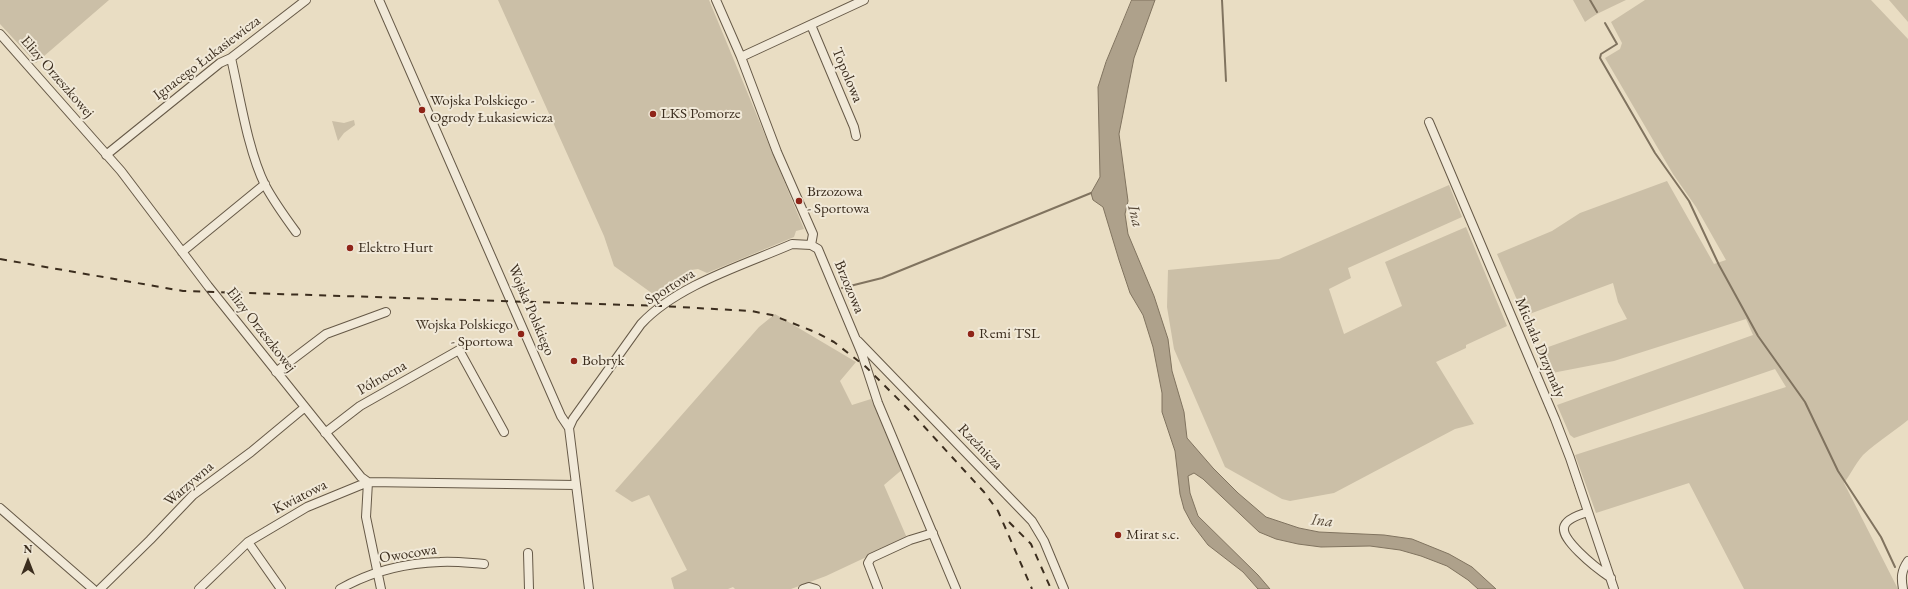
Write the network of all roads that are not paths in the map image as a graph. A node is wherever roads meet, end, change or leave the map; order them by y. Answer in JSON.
{"nodes":[{"id":1,"x":306,"y":0,"type":"edge"},
{"id":2,"x":379,"y":0,"type":"edge"},
{"id":3,"x":716,"y":0,"type":"edge"},
{"id":4,"x":864,"y":0,"type":"edge"},
{"id":5,"x":811,"y":25,"type":"junction"},
{"id":6,"x":0,"y":34,"type":"edge"},
{"id":7,"x":741,"y":57,"type":"junction"},
{"id":8,"x":231,"y":58,"type":"junction"},
{"id":9,"x":1429,"y":122,"type":"dead end"},
{"id":10,"x":856,"y":136,"type":"dead end"},
{"id":11,"x":106,"y":155,"type":"junction"},
{"id":12,"x":265,"y":184,"type":"junction"},
{"id":13,"x":296,"y":232,"type":"dead end"},
{"id":14,"x":812,"y":245,"type":"junction"},
{"id":15,"x":182,"y":252,"type":"junction"},
{"id":16,"x":386,"y":312,"type":"dead end"},
{"id":17,"x":855,"y":338,"type":"junction"},
{"id":18,"x":276,"y":372,"type":"junction"},
{"id":19,"x":304,"y":408,"type":"junction"},
{"id":20,"x":569,"y":428,"type":"junction"},
{"id":21,"x":504,"y":432,"type":"dead end"},
{"id":22,"x":325,"y":433,"type":"junction"},
{"id":23,"x":368,"y":482,"type":"junction"},
{"id":24,"x":576,"y":485,"type":"junction"},
{"id":25,"x":0,"y":508,"type":"edge"},
{"id":26,"x":1588,"y":512,"type":"junction"},
{"id":27,"x":933,"y":533,"type":"junction"},
{"id":28,"x":248,"y":542,"type":"junction"},
{"id":29,"x":528,"y":553,"type":"dead end"},
{"id":30,"x":1908,"y":561,"type":"edge"},
{"id":31,"x":484,"y":564,"type":"dead end"},
{"id":32,"x":377,"y":573,"type":"junction"},
{"id":33,"x":1611,"y":578,"type":"junction"},
{"id":34,"x":93,"y":589,"type":"edge"},
{"id":35,"x":100,"y":589,"type":"edge"},
{"id":36,"x":199,"y":589,"type":"edge"},
{"id":37,"x":281,"y":589,"type":"edge"},
{"id":38,"x":340,"y":589,"type":"edge"},
{"id":39,"x":381,"y":589,"type":"edge"},
{"id":40,"x":528,"y":589,"type":"edge"},
{"id":41,"x":589,"y":589,"type":"edge"},
{"id":42,"x":803,"y":589,"type":"edge"},
{"id":43,"x":816,"y":589,"type":"edge"},
{"id":44,"x":878,"y":589,"type":"edge"},
{"id":45,"x":956,"y":589,"type":"edge"},
{"id":46,"x":1064,"y":589,"type":"edge"},
{"id":47,"x":1614,"y":589,"type":"edge"},
{"id":48,"x":1903,"y":589,"type":"edge"}],
"edges":[{"from":1,"to":8,"type":"street","name":"Ignacego Łukasiewicza"},
{"from":2,"to":20,"type":"street","name":"Wojska Polskiego"},
{"from":3,"to":7,"type":"street","name":"Brzozowa"},
{"from":4,"to":5,"type":"street"},
{"from":5,"to":7,"type":"street"},
{"from":5,"to":10,"type":"street","name":"Topolowa"},
{"from":6,"to":11,"type":"street","name":"Elizy Orzeszkowej"},
{"from":7,"to":14,"type":"street","name":"Brzozowa"},
{"from":8,"to":11,"type":"street","name":"Ignacego Łukasiewicza"},
{"from":8,"to":12,"type":"street"},
{"from":9,"to":26,"type":"street","name":"Michała Drzymały"},
{"from":11,"to":15,"type":"street","name":"Elizy Orzeszkowej"},
{"from":12,"to":13,"type":"street"},
{"from":12,"to":15,"type":"street"},
{"from":14,"to":17,"type":"street","name":"Brzozowa"},
{"from":14,"to":20,"type":"street","name":"Sportowa"},
{"from":15,"to":18,"type":"street","name":"Elizy Orzeszkowej"},
{"from":16,"to":18,"type":"street"},
{"from":17,"to":27,"type":"street","name":"Brzozowa"},
{"from":17,"to":46,"type":"street","name":"Rzeźnicza"},
{"from":18,"to":19,"type":"street","name":"Elizy Orzeszkowej"},
{"from":19,"to":22,"type":"street","name":"Elizy Orzeszkowej"},
{"from":19,"to":35,"type":"street","name":"Warzywna"},
{"from":20,"to":24,"type":"street","name":"Wojska Polskiego"},
{"from":21,"to":22,"type":"street","name":"Północna"},
{"from":22,"to":23,"type":"street","name":"Elizy Orzeszkowej"},
{"from":23,"to":24,"type":"street"},
{"from":23,"to":28,"type":"street","name":"Kwiatowa"},
{"from":23,"to":32,"type":"street"},
{"from":24,"to":41,"type":"street","name":"Wojska Polskiego"},
{"from":25,"to":34,"type":"street"},
{"from":26,"to":33,"type":"street","name":"Michała Drzymały"},
{"from":26,"to":33,"type":"street"},
{"from":27,"to":44,"type":"street"},
{"from":27,"to":45,"type":"street","name":"Brzozowa"},
{"from":28,"to":36,"type":"street","name":"Kwiatowa"},
{"from":28,"to":37,"type":"street"},
{"from":29,"to":40,"type":"street"},
{"from":30,"to":48,"type":"street"},
{"from":31,"to":32,"type":"street","name":"Owocowa"},
{"from":32,"to":38,"type":"street","name":"Owocowa"},
{"from":32,"to":39,"type":"street"},
{"from":33,"to":47,"type":"street","name":"Michała Drzymały"},
{"from":42,"to":43,"type":"street"}]}
